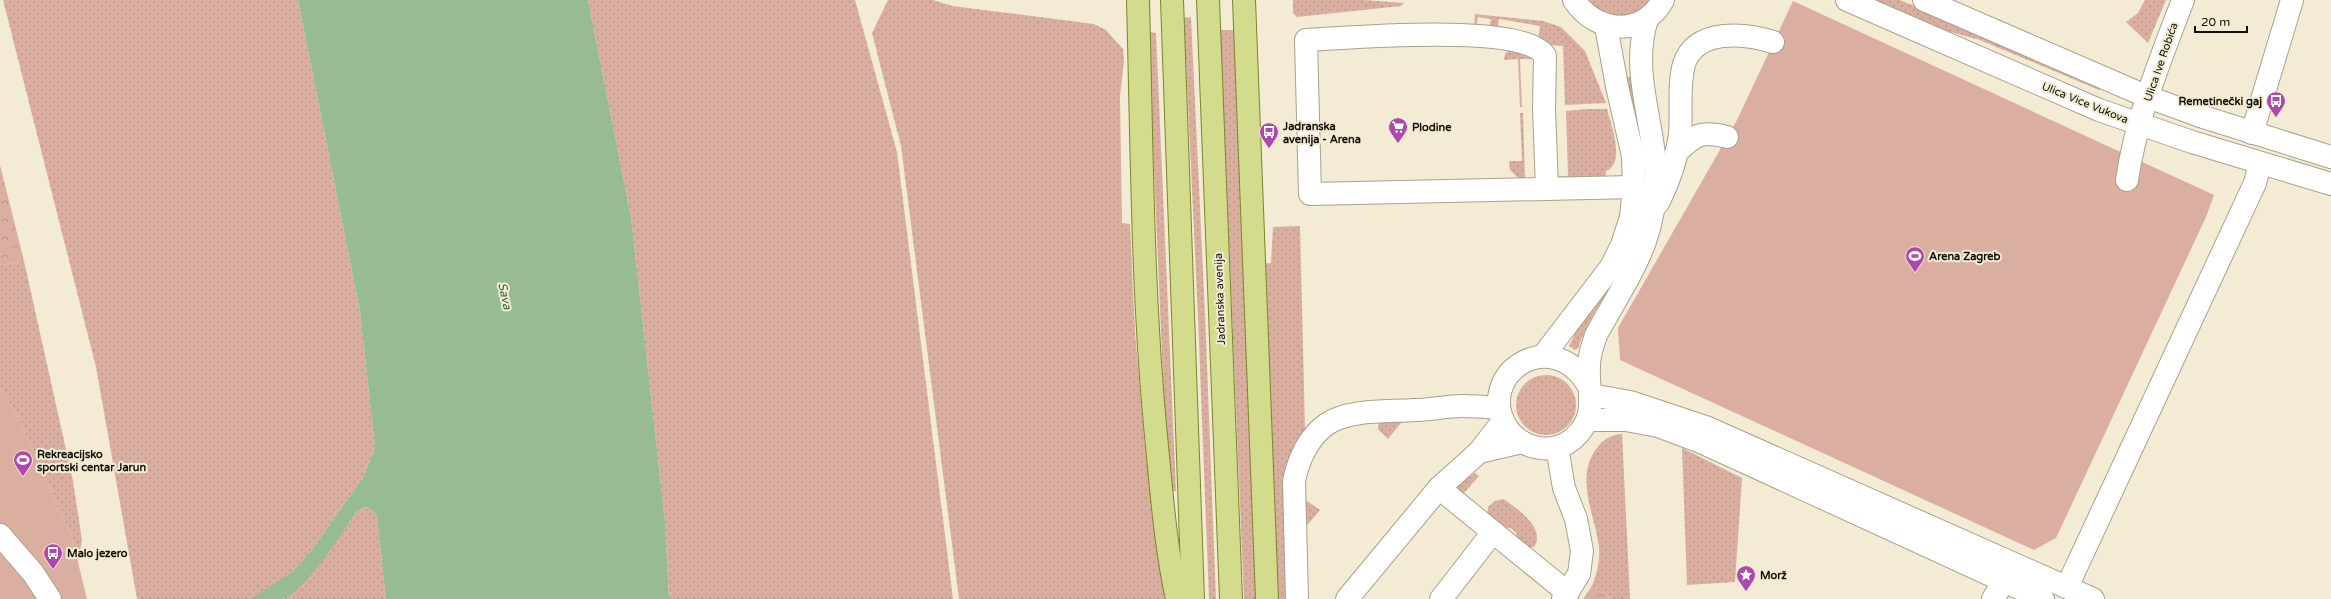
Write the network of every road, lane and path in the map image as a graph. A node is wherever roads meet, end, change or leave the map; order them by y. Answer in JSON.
{"nodes":[{"id":1,"x":1138,"y":0,"type":"edge"},
{"id":2,"x":1172,"y":0,"type":"edge"},
{"id":3,"x":1208,"y":0,"type":"edge"},
{"id":4,"x":1244,"y":0,"type":"edge"},
{"id":5,"x":1574,"y":0,"type":"edge"},
{"id":6,"x":1664,"y":0,"type":"edge"},
{"id":7,"x":1847,"y":0,"type":"edge"},
{"id":8,"x":1924,"y":0,"type":"edge"},
{"id":9,"x":2183,"y":0,"type":"edge"},
{"id":10,"x":2292,"y":0,"type":"edge"},
{"id":11,"x":1944,"y":5,"type":"edge"},
{"id":12,"x":1647,"y":19,"type":"junction"},
{"id":13,"x":1606,"y":26,"type":"junction"},
{"id":14,"x":1773,"y":42,"type":"dead end"},
{"id":15,"x":2148,"y":97,"type":"junction"},
{"id":16,"x":2139,"y":125,"type":"junction"},
{"id":17,"x":2252,"y":133,"type":"junction"},
{"id":18,"x":1727,"y":137,"type":"dead end"},
{"id":19,"x":1676,"y":153,"type":"junction"},
{"id":20,"x":2331,"y":157,"type":"edge"},
{"id":21,"x":2260,"y":163,"type":"junction"},
{"id":22,"x":2122,"y":177,"type":"dead end"},
{"id":23,"x":2331,"y":184,"type":"edge"},
{"id":24,"x":1634,"y":187,"type":"junction"},
{"id":25,"x":1547,"y":189,"type":"junction"},
{"id":26,"x":1653,"y":215,"type":"junction"},
{"id":27,"x":1543,"y":356,"type":"junction"},
{"id":28,"x":1590,"y":390,"type":"junction"},
{"id":29,"x":1501,"y":415,"type":"junction"},
{"id":30,"x":1588,"y":420,"type":"junction"},
{"id":31,"x":1522,"y":442,"type":"junction"},
{"id":32,"x":1557,"y":447,"type":"junction"},
{"id":33,"x":1479,"y":452,"type":"junction"},
{"id":34,"x":1439,"y":488,"type":"junction"},
{"id":35,"x":1493,"y":532,"type":"junction"},
{"id":36,"x":0,"y":535,"type":"edge"},
{"id":37,"x":2067,"y":587,"type":"junction"},
{"id":38,"x":1999,"y":590,"type":"edge"},
{"id":39,"x":1565,"y":596,"type":"edge"},
{"id":40,"x":50,"y":599,"type":"edge"},
{"id":41,"x":1177,"y":599,"type":"edge"},
{"id":42,"x":1193,"y":599,"type":"edge"},
{"id":43,"x":1231,"y":599,"type":"edge"},
{"id":44,"x":1266,"y":599,"type":"edge"},
{"id":45,"x":1297,"y":599,"type":"edge"},
{"id":46,"x":1347,"y":599,"type":"edge"},
{"id":47,"x":1441,"y":599,"type":"edge"},
{"id":48,"x":2043,"y":599,"type":"edge"},
{"id":49,"x":2093,"y":599,"type":"edge"}],
"edges":[{"from":1,"to":41,"type":"main road"},
{"from":2,"to":42,"type":"main road"},
{"from":3,"to":43,"type":"main road","name":"Jadranska avenija"},
{"from":4,"to":44,"type":"main road"},
{"from":5,"to":13,"type":"street"},
{"from":6,"to":12,"type":"street"},
{"from":7,"to":16,"type":"street","name":"Ulica Vice Vukova"},
{"from":8,"to":11,"type":"street"},
{"from":9,"to":15,"type":"street","name":"Ulica Ive Robića"},
{"from":10,"to":17,"type":"street"},
{"from":11,"to":15,"type":"street"},
{"from":12,"to":13,"type":"street"},
{"from":12,"to":26,"type":"street"},
{"from":13,"to":24,"type":"street"},
{"from":14,"to":19,"type":"street"},
{"from":15,"to":16,"type":"street","name":"Ulica Ive Robića"},
{"from":15,"to":17,"type":"street"},
{"from":16,"to":21,"type":"street","name":"Ulica Vice Vukova"},
{"from":16,"to":22,"type":"street","name":"Ulica Ive Robića"},
{"from":17,"to":20,"type":"street"},
{"from":18,"to":19,"type":"street"},
{"from":19,"to":26,"type":"street"},
{"from":21,"to":23,"type":"street","name":"Ulica Vice Vukova"},
{"from":21,"to":37,"type":"street"},
{"from":24,"to":25,"type":"street"},
{"from":24,"to":27,"type":"street"},
{"from":25,"to":25,"type":"street"},
{"from":26,"to":28,"type":"street"},
{"from":27,"to":28,"type":"street"},
{"from":27,"to":29,"type":"street"},
{"from":28,"to":30,"type":"street"},
{"from":28,"to":37,"type":"street"},
{"from":29,"to":31,"type":"street"},
{"from":29,"to":33,"type":"street"},
{"from":29,"to":45,"type":"street"},
{"from":30,"to":32,"type":"street"},
{"from":30,"to":38,"type":"street"},
{"from":31,"to":32,"type":"street"},
{"from":31,"to":33,"type":"street"},
{"from":32,"to":39,"type":"street"},
{"from":33,"to":34,"type":"street"},
{"from":34,"to":35,"type":"street"},
{"from":34,"to":46,"type":"street"},
{"from":35,"to":39,"type":"street"},
{"from":35,"to":47,"type":"street"},
{"from":36,"to":40,"type":"street"},
{"from":37,"to":49,"type":"street"},
{"from":38,"to":48,"type":"street"}]}
